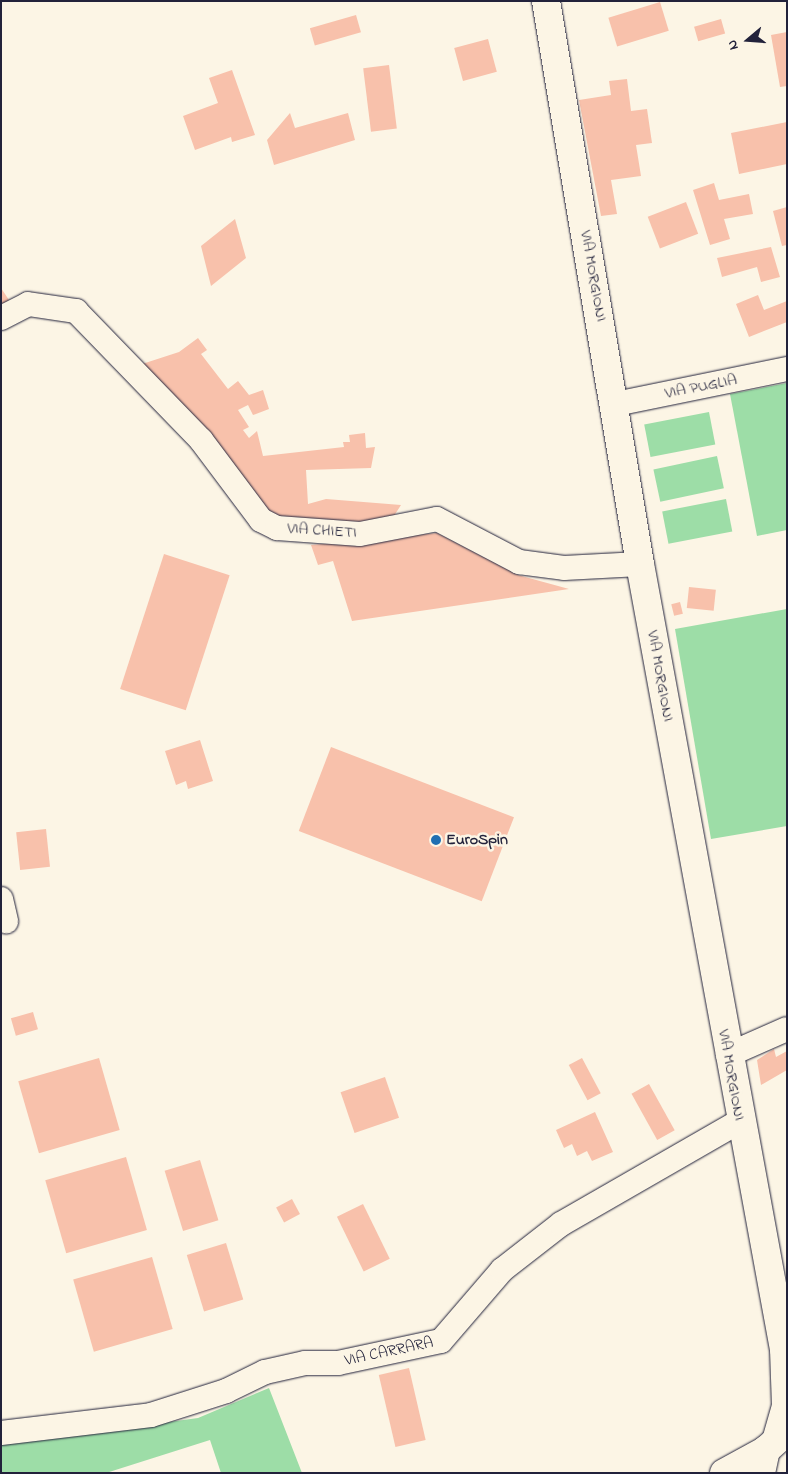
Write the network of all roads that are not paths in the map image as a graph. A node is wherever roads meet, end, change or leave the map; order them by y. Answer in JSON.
{"nodes":[{"id":1,"x":546,"y":1,"type":"edge"},
{"id":2,"x":1,"y":318,"type":"edge"},
{"id":3,"x":787,"y":369,"type":"edge"},
{"id":4,"x":615,"y":404,"type":"junction"},
{"id":5,"x":640,"y":564,"type":"junction"},
{"id":6,"x":787,"y":1029,"type":"edge"},
{"id":7,"x":728,"y":1055,"type":"junction"},
{"id":8,"x":740,"y":1121,"type":"junction"},
{"id":9,"x":785,"y":1352,"type":"edge"},
{"id":10,"x":1,"y":1433,"type":"edge"},
{"id":11,"x":773,"y":1448,"type":"edge"},
{"id":12,"x":724,"y":1473,"type":"edge"}],
"edges":[{"from":1,"to":4,"type":"main road","name":"VIA MORGIONI"},
{"from":2,"to":5,"type":"street","name":"VIA CHIETI"},
{"from":3,"to":4,"type":"street","name":"VIA PUGLIA"},
{"from":4,"to":5,"type":"main road","name":"VIA MORGIONI"},
{"from":5,"to":7,"type":"main road","name":"VIA MORGIONI"},
{"from":6,"to":7,"type":"street"},
{"from":7,"to":8,"type":"main road","name":"VIA MORGIONI"},
{"from":8,"to":9,"type":"main road","name":"VIA MORGIONI"},
{"from":8,"to":10,"type":"street","name":"VIA CARRARA"},
{"from":9,"to":11,"type":"main road","name":"VIA MORGIONI"},
{"from":11,"to":12,"type":"main road"}]}
